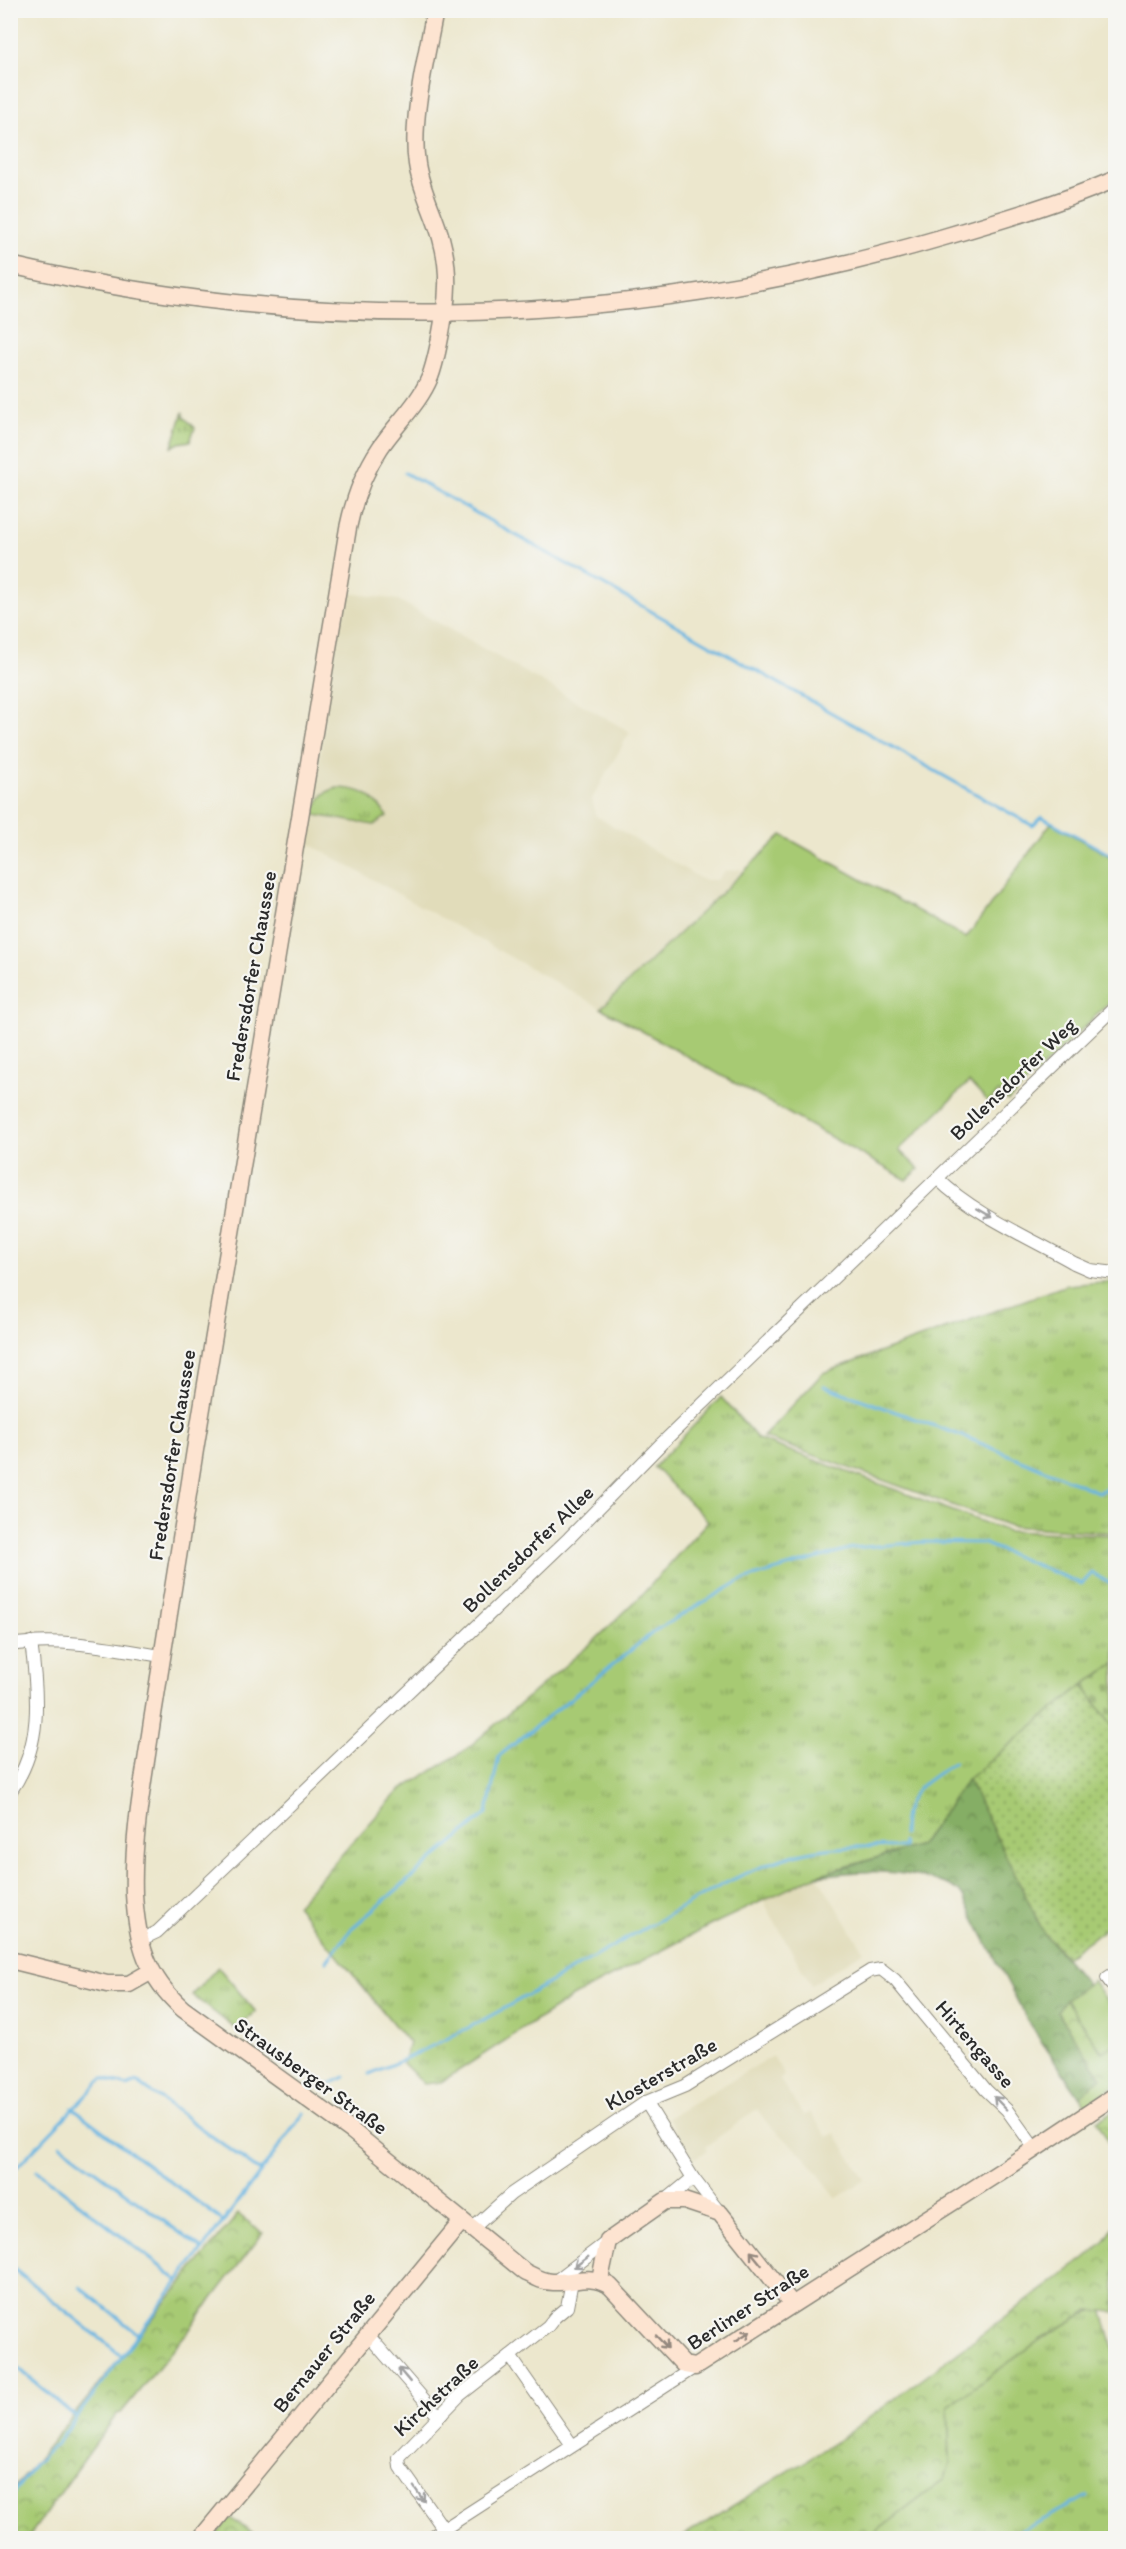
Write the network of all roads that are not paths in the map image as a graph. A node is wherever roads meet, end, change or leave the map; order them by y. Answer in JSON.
{"nodes":[{"id":1,"x":435,"y":10,"type":"edge"},
{"id":2,"x":1116,"y":179,"type":"edge"},
{"id":3,"x":10,"y":265,"type":"edge"},
{"id":4,"x":444,"y":314,"type":"junction"},
{"id":5,"x":1116,"y":1006,"type":"edge"},
{"id":6,"x":938,"y":1179,"type":"junction"},
{"id":7,"x":1116,"y":1273,"type":"edge"},
{"id":8,"x":31,"y":1642,"type":"junction"},
{"id":9,"x":10,"y":1645,"type":"edge"},
{"id":10,"x":162,"y":1656,"type":"junction"},
{"id":11,"x":10,"y":1791,"type":"edge"},
{"id":12,"x":140,"y":1940,"type":"junction"},
{"id":13,"x":10,"y":1960,"type":"edge"},
{"id":14,"x":881,"y":1969,"type":"joint"},
{"id":15,"x":150,"y":1972,"type":"junction"},
{"id":16,"x":1116,"y":1972,"type":"edge"},
{"id":17,"x":1116,"y":1990,"type":"edge"},
{"id":18,"x":1116,"y":2095,"type":"edge"},
{"id":19,"x":646,"y":2102,"type":"junction"},
{"id":20,"x":1035,"y":2150,"type":"junction"},
{"id":21,"x":693,"y":2178,"type":"junction"},
{"id":22,"x":665,"y":2201,"type":"junction"},
{"id":23,"x":720,"y":2213,"type":"junction"},
{"id":24,"x":467,"y":2225,"type":"junction"},
{"id":25,"x":608,"y":2241,"type":"junction"},
{"id":26,"x":600,"y":2279,"type":"junction"},
{"id":27,"x":572,"y":2281,"type":"junction"},
{"id":28,"x":553,"y":2282,"type":"junction"},
{"id":29,"x":792,"y":2304,"type":"junction"},
{"id":30,"x":368,"y":2335,"type":"junction"},
{"id":31,"x":510,"y":2356,"type":"junction"},
{"id":32,"x":695,"y":2367,"type":"junction"},
{"id":33,"x":442,"y":2414,"type":"junction"},
{"id":34,"x":572,"y":2445,"type":"junction"},
{"id":35,"x":444,"y":2528,"type":"junction"},
{"id":36,"x":201,"y":2538,"type":"edge"},
{"id":37,"x":430,"y":2538,"type":"edge"}],
"edges":[{"from":1,"to":4,"type":"main road","name":"Fredersdorfer Chaussee"},
{"from":2,"to":4,"type":"main road"},
{"from":3,"to":4,"type":"main road"},
{"from":4,"to":10,"type":"main road","name":"Fredersdorfer Chaussee"},
{"from":5,"to":6,"type":"street","name":"Bollensdorfer Weg"},
{"from":6,"to":7,"type":"street","one_way":true},
{"from":6,"to":12,"type":"street","name":"Bollensdorfer Allee"},
{"from":8,"to":9,"type":"street"},
{"from":8,"to":10,"type":"street"},
{"from":8,"to":11,"type":"street"},
{"from":10,"to":12,"type":"main road","name":"Fredersdorfer Chaussee"},
{"from":12,"to":15,"type":"main road","name":"Fredersdorfer Chaussee"},
{"from":13,"to":15,"type":"main road"},
{"from":14,"to":19,"type":"street","name":"Klosterstraße"},
{"from":20,"to":14,"type":"street","name":"Hirtengasse","one_way":true},
{"from":15,"to":24,"type":"main road","name":"Strausberger Straße"},
{"from":16,"to":17,"type":"street"},
{"from":18,"to":20,"type":"main road","name":"Berliner Straße"},
{"from":19,"to":21,"type":"street"},
{"from":19,"to":24,"type":"street","name":"Klosterstraße"},
{"from":20,"to":29,"type":"main road","name":"Berliner Straße"},
{"from":21,"to":22,"type":"street"},
{"from":21,"to":23,"type":"street"},
{"from":22,"to":23,"type":"main road"},
{"from":22,"to":25,"type":"main road"},
{"from":29,"to":23,"type":"main road","one_way":true},
{"from":24,"to":28,"type":"main road","name":"Strausberger Straße"},
{"from":24,"to":30,"type":"main road","name":"Bernauer Straße"},
{"from":25,"to":26,"type":"main road"},
{"from":25,"to":28,"type":"street","one_way":true},
{"from":26,"to":27,"type":"main road","name":"Strausberger Straße"},
{"from":26,"to":32,"type":"main road","one_way":true},
{"from":27,"to":28,"type":"main road","name":"Strausberger Straße"},
{"from":27,"to":31,"type":"street","name":"Kirchstraße"},
{"from":32,"to":29,"type":"main road","name":"Berliner Straße","one_way":true},
{"from":33,"to":30,"type":"street","one_way":true},
{"from":30,"to":36,"type":"main road","name":"Bernauer Straße"},
{"from":31,"to":33,"type":"street","name":"Kirchstraße"},
{"from":31,"to":34,"type":"street"},
{"from":32,"to":34,"type":"street","name":"Berliner Straße"},
{"from":33,"to":35,"type":"street","name":"Kirchstraße","one_way":true},
{"from":34,"to":35,"type":"street","name":"Berliner Straße"},
{"from":35,"to":37,"type":"street","name":"Berliner Straße"}]}
